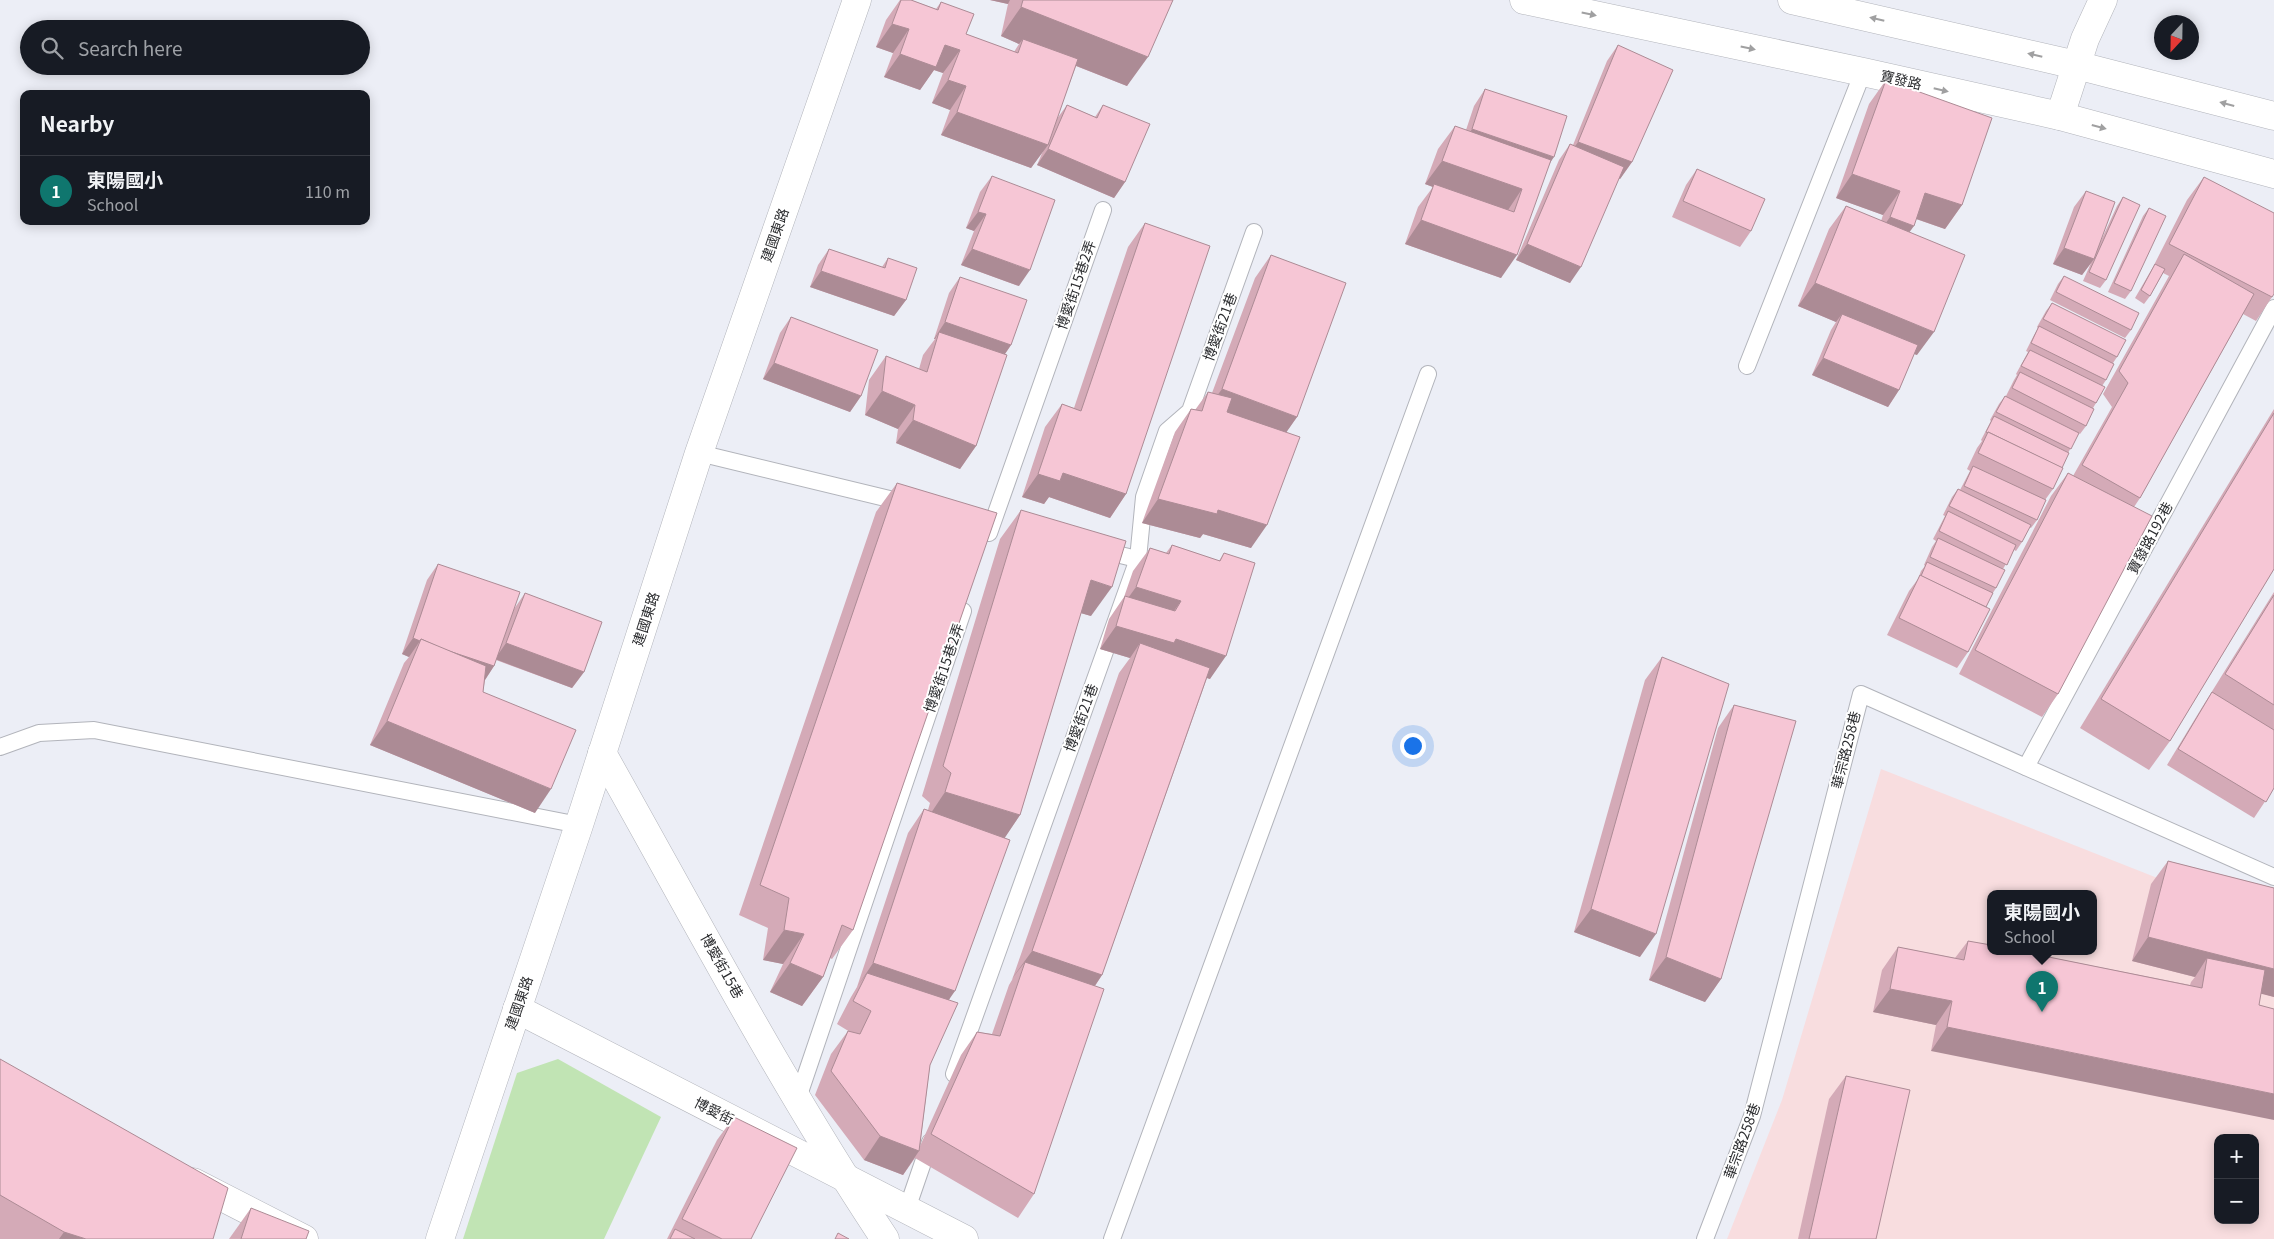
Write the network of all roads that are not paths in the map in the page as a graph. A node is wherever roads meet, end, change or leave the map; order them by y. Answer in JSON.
{"nodes":[{"id":1,"x":858,"y":0,"type":"edge"},
{"id":2,"x":1524,"y":0,"type":"edge"},
{"id":3,"x":1792,"y":0,"type":"edge"},
{"id":4,"x":2103,"y":0,"type":"edge"},
{"id":5,"x":2076,"y":65,"type":"junction"},
{"id":6,"x":1863,"y":72,"type":"junction"},
{"id":7,"x":2060,"y":116,"type":"junction"},
{"id":8,"x":2274,"y":116,"type":"edge"},
{"id":9,"x":2274,"y":174,"type":"edge"},
{"id":10,"x":1103,"y":210,"type":"dead end"},
{"id":11,"x":1254,"y":232,"type":"dead end"},
{"id":12,"x":2274,"y":308,"type":"edge"},
{"id":13,"x":1747,"y":366,"type":"dead end"},
{"id":14,"x":1428,"y":374,"type":"dead end"},
{"id":15,"x":699,"y":453,"type":"junction"},
{"id":16,"x":926,"y":508,"type":"edge"},
{"id":17,"x":973,"y":519,"type":"edge"},
{"id":18,"x":992,"y":524,"type":"junction"},
{"id":19,"x":1010,"y":528,"type":"dead end"},
{"id":20,"x":1083,"y":546,"type":"edge"},
{"id":21,"x":983,"y":552,"type":"edge"},
{"id":22,"x":1138,"y":559,"type":"junction"},
{"id":23,"x":1164,"y":566,"type":"edge"},
{"id":24,"x":967,"y":599,"type":"edge"},
{"id":25,"x":0,"y":747,"type":"edge"},
{"id":26,"x":602,"y":753,"type":"junction"},
{"id":27,"x":2026,"y":768,"type":"junction"},
{"id":28,"x":578,"y":825,"type":"junction"},
{"id":29,"x":2274,"y":877,"type":"edge"},
{"id":30,"x":517,"y":1009,"type":"junction"},
{"id":31,"x":948,"y":1092,"type":"edge"},
{"id":32,"x":798,"y":1098,"type":"junction"},
{"id":33,"x":935,"y":1129,"type":"edge"},
{"id":34,"x":168,"y":1169,"type":"edge"},
{"id":35,"x":844,"y":1178,"type":"junction"},
{"id":36,"x":907,"y":1210,"type":"junction"},
{"id":37,"x":304,"y":1239,"type":"edge"},
{"id":38,"x":440,"y":1239,"type":"edge"},
{"id":39,"x":885,"y":1239,"type":"edge"},
{"id":40,"x":964,"y":1239,"type":"edge"},
{"id":41,"x":1112,"y":1239,"type":"edge"},
{"id":42,"x":1705,"y":1239,"type":"edge"}],
"edges":[{"from":1,"to":15,"type":"street","name":"建國東路"},
{"from":2,"to":6,"type":"street","name":"寶發路","one_way":true},
{"from":5,"to":3,"type":"street","one_way":true},
{"from":4,"to":5,"type":"street"},
{"from":5,"to":7,"type":"street"},
{"from":8,"to":5,"type":"street","one_way":true},
{"from":6,"to":7,"type":"street","name":"寶發路","one_way":true},
{"from":6,"to":13,"type":"lane"},
{"from":7,"to":9,"type":"street","name":"寶發路","one_way":true},
{"from":10,"to":18,"type":"lane","name":"博愛街15巷2弄"},
{"from":11,"to":22,"type":"lane","name":"博愛街21巷"},
{"from":12,"to":27,"type":"lane","name":"寶發路192巷"},
{"from":14,"to":41,"type":"lane"},
{"from":15,"to":16,"type":"lane"},
{"from":15,"to":26,"type":"street","name":"建國東路"},
{"from":17,"to":18,"type":"lane"},
{"from":18,"to":19,"type":"lane"},
{"from":18,"to":21,"type":"lane","name":"博愛街15巷2弄"},
{"from":20,"to":22,"type":"lane"},
{"from":22,"to":23,"type":"lane"},
{"from":22,"to":31,"type":"lane","name":"博愛街21巷"},
{"from":24,"to":32,"type":"lane","name":"博愛街15巷2弄"},
{"from":25,"to":28,"type":"lane"},
{"from":26,"to":28,"type":"street","name":"建國東路"},
{"from":26,"to":32,"type":"street","name":"博愛街15巷"},
{"from":27,"to":29,"type":"lane","name":"華宗路258巷"},
{"from":27,"to":42,"type":"lane","name":"華宗路258巷"},
{"from":28,"to":30,"type":"street","name":"建國東路"},
{"from":30,"to":35,"type":"street","name":"博愛街"},
{"from":30,"to":38,"type":"street","name":"建國東路"},
{"from":32,"to":35,"type":"street","name":"博愛街15巷"},
{"from":33,"to":36,"type":"lane"},
{"from":34,"to":37,"type":"street"},
{"from":35,"to":36,"type":"street","name":"博愛街"},
{"from":35,"to":39,"type":"street"},
{"from":36,"to":40,"type":"street","name":"博愛街"}]}
